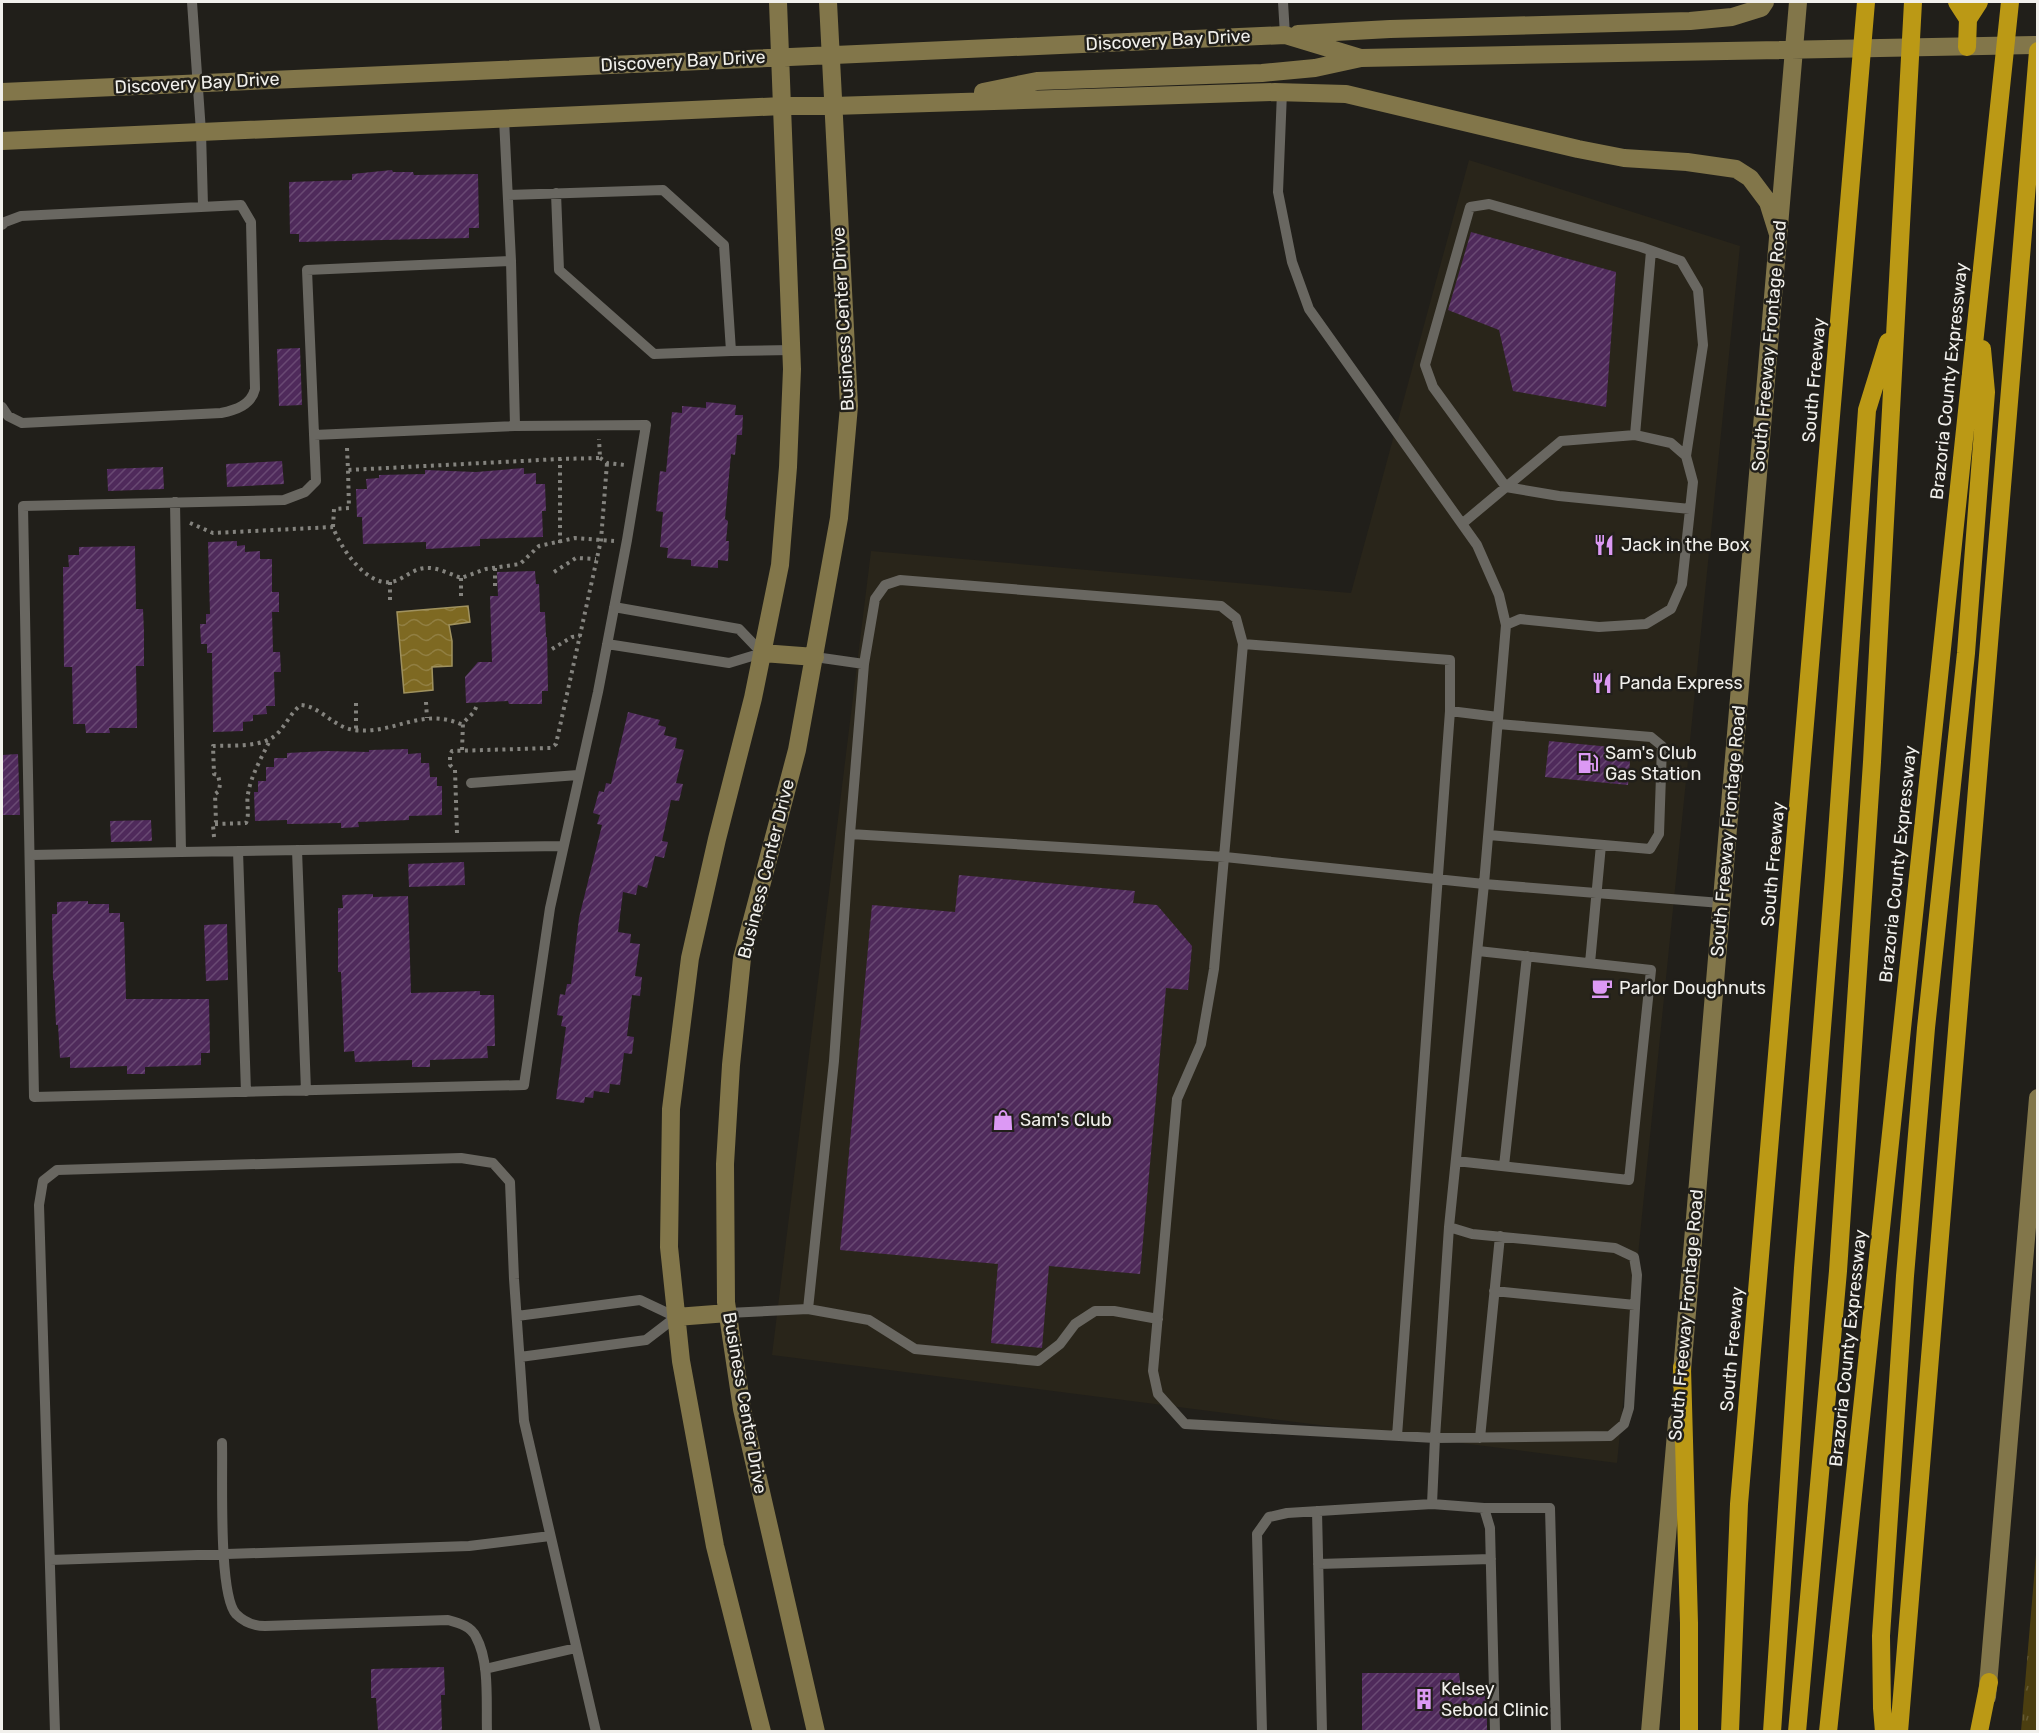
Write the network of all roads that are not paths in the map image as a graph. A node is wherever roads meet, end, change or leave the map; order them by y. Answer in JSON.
{"nodes":[{"id":1,"x":192,"y":2,"type":"edge"},
{"id":2,"x":778,"y":2,"type":"edge"},
{"id":3,"x":828,"y":2,"type":"edge"},
{"id":4,"x":1283,"y":2,"type":"edge"},
{"id":5,"x":1765,"y":2,"type":"edge"},
{"id":6,"x":1798,"y":2,"type":"edge"},
{"id":7,"x":1866,"y":2,"type":"edge"},
{"id":8,"x":1913,"y":2,"type":"edge"},
{"id":9,"x":1957,"y":2,"type":"edge"},
{"id":10,"x":1979,"y":2,"type":"edge"},
{"id":11,"x":2010,"y":2,"type":"edge"},
{"id":12,"x":1968,"y":19,"type":"junction"},
{"id":13,"x":1285,"y":35,"type":"junction"},
{"id":14,"x":2037,"y":45,"type":"edge"},
{"id":15,"x":1967,"y":47,"type":"junction"},
{"id":16,"x":2037,"y":51,"type":"edge"},
{"id":17,"x":781,"y":56,"type":"junction"},
{"id":18,"x":831,"y":56,"type":"junction"},
{"id":19,"x":1361,"y":58,"type":"junction"},
{"id":20,"x":196,"y":83,"type":"junction"},
{"id":21,"x":2,"y":92,"type":"edge"},
{"id":22,"x":1282,"y":92,"type":"junction"},
{"id":23,"x":912,"y":104,"type":"junction"},
{"id":24,"x":782,"y":106,"type":"junction"},
{"id":25,"x":833,"y":106,"type":"junction"},
{"id":26,"x":504,"y":119,"type":"junction"},
{"id":27,"x":201,"y":132,"type":"junction"},
{"id":28,"x":2,"y":141,"type":"edge"},
{"id":29,"x":556,"y":193,"type":"junction"},
{"id":30,"x":508,"y":195,"type":"junction"},
{"id":31,"x":203,"y":206,"type":"junction"},
{"id":32,"x":2,"y":225,"type":"edge"},
{"id":33,"x":1778,"y":234,"type":"junction"},
{"id":34,"x":1651,"y":251,"type":"junction"},
{"id":35,"x":511,"y":261,"type":"junction"},
{"id":36,"x":1978,"y":310,"type":"junction"},
{"id":37,"x":1896,"y":314,"type":"junction"},
{"id":38,"x":792,"y":350,"type":"junction"},
{"id":39,"x":731,"y":351,"type":"junction"},
{"id":40,"x":2,"y":407,"type":"edge"},
{"id":41,"x":514,"y":426,"type":"junction"},
{"id":42,"x":314,"y":435,"type":"junction"},
{"id":43,"x":1635,"y":435,"type":"junction"},
{"id":44,"x":1686,"y":456,"type":"junction"},
{"id":45,"x":1506,"y":487,"type":"junction"},
{"id":46,"x":175,"y":502,"type":"junction"},
{"id":47,"x":1690,"y":509,"type":"junction"},
{"id":48,"x":1463,"y":523,"type":"junction"},
{"id":49,"x":614,"y":607,"type":"junction"},
{"id":50,"x":1506,"y":625,"type":"junction"},
{"id":51,"x":607,"y":644,"type":"junction"},
{"id":52,"x":1243,"y":644,"type":"junction"},
{"id":53,"x":762,"y":653,"type":"junction"},
{"id":54,"x":815,"y":657,"type":"junction"},
{"id":55,"x":864,"y":664,"type":"junction"},
{"id":56,"x":1450,"y":711,"type":"junction"},
{"id":57,"x":1498,"y":720,"type":"junction"},
{"id":58,"x":578,"y":775,"type":"junction"},
{"id":59,"x":471,"y":783,"type":"dead end"},
{"id":60,"x":850,"y":834,"type":"junction"},
{"id":61,"x":1489,"y":835,"type":"junction"},
{"id":62,"x":1601,"y":845,"type":"junction"},
{"id":63,"x":563,"y":846,"type":"junction"},
{"id":64,"x":297,"y":850,"type":"junction"},
{"id":65,"x":238,"y":851,"type":"junction"},
{"id":66,"x":181,"y":852,"type":"junction"},
{"id":67,"x":31,"y":855,"type":"junction"},
{"id":68,"x":1225,"y":857,"type":"junction"},
{"id":69,"x":1437,"y":880,"type":"junction"},
{"id":70,"x":1484,"y":884,"type":"junction"},
{"id":71,"x":1597,"y":893,"type":"junction"},
{"id":72,"x":1721,"y":903,"type":"junction"},
{"id":73,"x":1478,"y":951,"type":"junction"},
{"id":74,"x":1527,"y":956,"type":"junction"},
{"id":75,"x":1590,"y":963,"type":"junction"},
{"id":76,"x":306,"y":1091,"type":"junction"},
{"id":77,"x":246,"y":1092,"type":"junction"},
{"id":78,"x":2037,"y":1098,"type":"edge"},
{"id":79,"x":1456,"y":1161,"type":"junction"},
{"id":80,"x":1504,"y":1166,"type":"junction"},
{"id":81,"x":1449,"y":1227,"type":"junction"},
{"id":82,"x":1500,"y":1236,"type":"junction"},
{"id":83,"x":1494,"y":1291,"type":"junction"},
{"id":84,"x":1635,"y":1305,"type":"junction"},
{"id":85,"x":808,"y":1309,"type":"junction"},
{"id":86,"x":728,"y":1313,"type":"junction"},
{"id":87,"x":517,"y":1316,"type":"junction"},
{"id":88,"x":676,"y":1317,"type":"junction"},
{"id":89,"x":1158,"y":1319,"type":"junction"},
{"id":90,"x":519,"y":1357,"type":"junction"},
{"id":91,"x":1682,"y":1368,"type":"junction"},
{"id":92,"x":1397,"y":1436,"type":"junction"},
{"id":93,"x":1435,"y":1438,"type":"junction"},
{"id":94,"x":1480,"y":1438,"type":"junction"},
{"id":95,"x":222,"y":1443,"type":"dead end"},
{"id":96,"x":1432,"y":1504,"type":"junction"},
{"id":97,"x":1484,"y":1508,"type":"junction"},
{"id":98,"x":1317,"y":1511,"type":"junction"},
{"id":99,"x":550,"y":1536,"type":"junction"},
{"id":100,"x":224,"y":1555,"type":"junction"},
{"id":101,"x":1491,"y":1559,"type":"junction"},
{"id":102,"x":50,"y":1560,"type":"junction"},
{"id":103,"x":1318,"y":1564,"type":"junction"},
{"id":104,"x":576,"y":1648,"type":"junction"},
{"id":105,"x":485,"y":1669,"type":"junction"},
{"id":106,"x":1989,"y":1682,"type":"junction"},
{"id":107,"x":56,"y":1731,"type":"edge"},
{"id":108,"x":487,"y":1731,"type":"edge"},
{"id":109,"x":596,"y":1731,"type":"edge"},
{"id":110,"x":762,"y":1731,"type":"edge"},
{"id":111,"x":816,"y":1731,"type":"edge"},
{"id":112,"x":1262,"y":1731,"type":"edge"},
{"id":113,"x":1322,"y":1731,"type":"edge"},
{"id":114,"x":1495,"y":1731,"type":"edge"},
{"id":115,"x":1556,"y":1731,"type":"edge"},
{"id":116,"x":1650,"y":1731,"type":"edge"},
{"id":117,"x":1689,"y":1731,"type":"edge"},
{"id":118,"x":1730,"y":1731,"type":"edge"},
{"id":119,"x":1772,"y":1731,"type":"edge"},
{"id":120,"x":1797,"y":1731,"type":"edge"},
{"id":121,"x":1828,"y":1731,"type":"edge"},
{"id":122,"x":1884,"y":1731,"type":"edge"},
{"id":123,"x":1899,"y":1731,"type":"edge"},
{"id":124,"x":1979,"y":1731,"type":"edge"},
{"id":125,"x":1984,"y":1731,"type":"edge"}],
"edges":[{"from":1,"to":20,"type":"lane"},
{"from":2,"to":17,"type":"street"},
{"from":3,"to":18,"type":"street","name":"Business Center Drive"},
{"from":4,"to":13,"type":"lane"},
{"from":5,"to":13,"type":"street"},
{"from":6,"to":33,"type":"street","name":"South Freeway Frontage Road"},
{"from":7,"to":118,"type":"highway","name":"South Freeway"},
{"from":8,"to":37,"type":"highway","name":"Brazoria County Expressway"},
{"from":9,"to":12,"type":"highway"},
{"from":10,"to":12,"type":"highway"},
{"from":11,"to":36,"type":"highway","name":"Brazoria County Expressway"},
{"from":12,"to":15,"type":"highway"},
{"from":13,"to":18,"type":"street","name":"Discovery Bay Drive"},
{"from":13,"to":19,"type":"street","name":"Discovery Bay Drive"},
{"from":14,"to":15,"type":"street"},
{"from":15,"to":19,"type":"street"},
{"from":16,"to":123,"type":"highway"},
{"from":17,"to":18,"type":"street","name":"Discovery Bay Drive"},
{"from":17,"to":20,"type":"street","name":"Discovery Bay Drive"},
{"from":17,"to":24,"type":"street"},
{"from":18,"to":25,"type":"street","name":"Business Center Drive"},
{"from":19,"to":23,"type":"street"},
{"from":20,"to":21,"type":"street","name":"Discovery Bay Drive"},
{"from":20,"to":27,"type":"lane"},
{"from":22,"to":23,"type":"street"},
{"from":22,"to":33,"type":"street"},
{"from":22,"to":48,"type":"lane"},
{"from":23,"to":25,"type":"street"},
{"from":24,"to":25,"type":"street"},
{"from":24,"to":26,"type":"street"},
{"from":24,"to":38,"type":"street"},
{"from":25,"to":54,"type":"street","name":"Business Center Drive"},
{"from":26,"to":27,"type":"street"},
{"from":26,"to":30,"type":"lane"},
{"from":27,"to":28,"type":"street"},
{"from":27,"to":31,"type":"lane"},
{"from":29,"to":30,"type":"lane"},
{"from":29,"to":39,"type":"lane"},
{"from":29,"to":39,"type":"lane"},
{"from":30,"to":35,"type":"lane"},
{"from":31,"to":32,"type":"lane"},
{"from":31,"to":40,"type":"lane"},
{"from":33,"to":72,"type":"street","name":"South Freeway Frontage Road"},
{"from":34,"to":43,"type":"lane"},
{"from":34,"to":44,"type":"lane"},
{"from":34,"to":45,"type":"lane"},
{"from":35,"to":41,"type":"lane"},
{"from":35,"to":42,"type":"lane"},
{"from":36,"to":121,"type":"highway","name":"Brazoria County Expressway"},
{"from":36,"to":122,"type":"highway"},
{"from":37,"to":119,"type":"highway"},
{"from":37,"to":120,"type":"highway","name":"Brazoria County Expressway"},
{"from":38,"to":39,"type":"lane"},
{"from":38,"to":53,"type":"street"},
{"from":41,"to":42,"type":"lane"},
{"from":41,"to":49,"type":"lane"},
{"from":42,"to":46,"type":"lane"},
{"from":43,"to":44,"type":"lane"},
{"from":43,"to":45,"type":"lane"},
{"from":44,"to":47,"type":"lane"},
{"from":45,"to":47,"type":"lane"},
{"from":45,"to":48,"type":"lane"},
{"from":46,"to":66,"type":"lane"},
{"from":46,"to":67,"type":"lane"},
{"from":47,"to":50,"type":"lane"},
{"from":48,"to":50,"type":"lane"},
{"from":49,"to":51,"type":"lane"},
{"from":49,"to":53,"type":"lane"},
{"from":50,"to":57,"type":"lane"},
{"from":51,"to":53,"type":"lane"},
{"from":51,"to":58,"type":"lane"},
{"from":52,"to":55,"type":"lane"},
{"from":52,"to":56,"type":"lane"},
{"from":52,"to":68,"type":"lane"},
{"from":53,"to":54,"type":"street"},
{"from":53,"to":88,"type":"street"},
{"from":54,"to":55,"type":"lane"},
{"from":54,"to":86,"type":"street","name":"Business Center Drive"},
{"from":55,"to":60,"type":"lane"},
{"from":56,"to":57,"type":"lane"},
{"from":56,"to":69,"type":"lane"},
{"from":57,"to":61,"type":"lane"},
{"from":57,"to":62,"type":"lane"},
{"from":58,"to":59,"type":"lane"},
{"from":58,"to":63,"type":"lane"},
{"from":60,"to":68,"type":"lane"},
{"from":60,"to":85,"type":"lane"},
{"from":61,"to":62,"type":"lane"},
{"from":61,"to":70,"type":"lane"},
{"from":62,"to":71,"type":"lane"},
{"from":63,"to":64,"type":"lane"},
{"from":63,"to":76,"type":"lane"},
{"from":64,"to":65,"type":"lane"},
{"from":64,"to":76,"type":"lane"},
{"from":65,"to":66,"type":"lane"},
{"from":65,"to":77,"type":"lane"},
{"from":66,"to":67,"type":"lane"},
{"from":67,"to":77,"type":"lane"},
{"from":68,"to":69,"type":"lane"},
{"from":68,"to":89,"type":"lane"},
{"from":69,"to":70,"type":"lane"},
{"from":69,"to":92,"type":"lane"},
{"from":70,"to":71,"type":"lane"},
{"from":70,"to":73,"type":"lane"},
{"from":71,"to":72,"type":"lane"},
{"from":71,"to":75,"type":"lane"},
{"from":72,"to":91,"type":"street","name":"South Freeway Frontage Road"},
{"from":73,"to":74,"type":"lane"},
{"from":73,"to":79,"type":"lane"},
{"from":74,"to":75,"type":"lane"},
{"from":74,"to":80,"type":"lane"},
{"from":75,"to":80,"type":"lane"},
{"from":76,"to":77,"type":"lane"},
{"from":78,"to":106,"type":"street"},
{"from":79,"to":80,"type":"lane"},
{"from":79,"to":81,"type":"lane"},
{"from":81,"to":82,"type":"lane"},
{"from":81,"to":93,"type":"lane"},
{"from":82,"to":83,"type":"lane"},
{"from":82,"to":84,"type":"lane"},
{"from":83,"to":84,"type":"lane"},
{"from":83,"to":94,"type":"lane"},
{"from":84,"to":94,"type":"lane"},
{"from":85,"to":86,"type":"lane"},
{"from":85,"to":89,"type":"lane"},
{"from":86,"to":88,"type":"street"},
{"from":86,"to":111,"type":"street","name":"Business Center Drive"},
{"from":87,"to":88,"type":"lane"},
{"from":87,"to":90,"type":"lane"},
{"from":87,"to":102,"type":"lane"},
{"from":88,"to":90,"type":"lane"},
{"from":88,"to":110,"type":"street"},
{"from":89,"to":92,"type":"lane"},
{"from":90,"to":99,"type":"lane"},
{"from":91,"to":116,"type":"street","name":"South Freeway Frontage Road"},
{"from":91,"to":117,"type":"highway"},
{"from":92,"to":93,"type":"lane"},
{"from":93,"to":94,"type":"lane"},
{"from":93,"to":96,"type":"lane"},
{"from":95,"to":100,"type":"lane"},
{"from":96,"to":97,"type":"lane"},
{"from":96,"to":98,"type":"lane"},
{"from":97,"to":101,"type":"lane"},
{"from":97,"to":115,"type":"lane"},
{"from":98,"to":103,"type":"lane"},
{"from":98,"to":112,"type":"lane"},
{"from":99,"to":100,"type":"lane"},
{"from":99,"to":104,"type":"lane"},
{"from":100,"to":102,"type":"lane"},
{"from":100,"to":105,"type":"lane"},
{"from":101,"to":103,"type":"lane"},
{"from":101,"to":114,"type":"lane"},
{"from":102,"to":107,"type":"lane"},
{"from":103,"to":113,"type":"lane"},
{"from":104,"to":105,"type":"lane"},
{"from":104,"to":109,"type":"lane"},
{"from":105,"to":108,"type":"lane"},
{"from":106,"to":124,"type":"highway"},
{"from":106,"to":125,"type":"street"}]}
